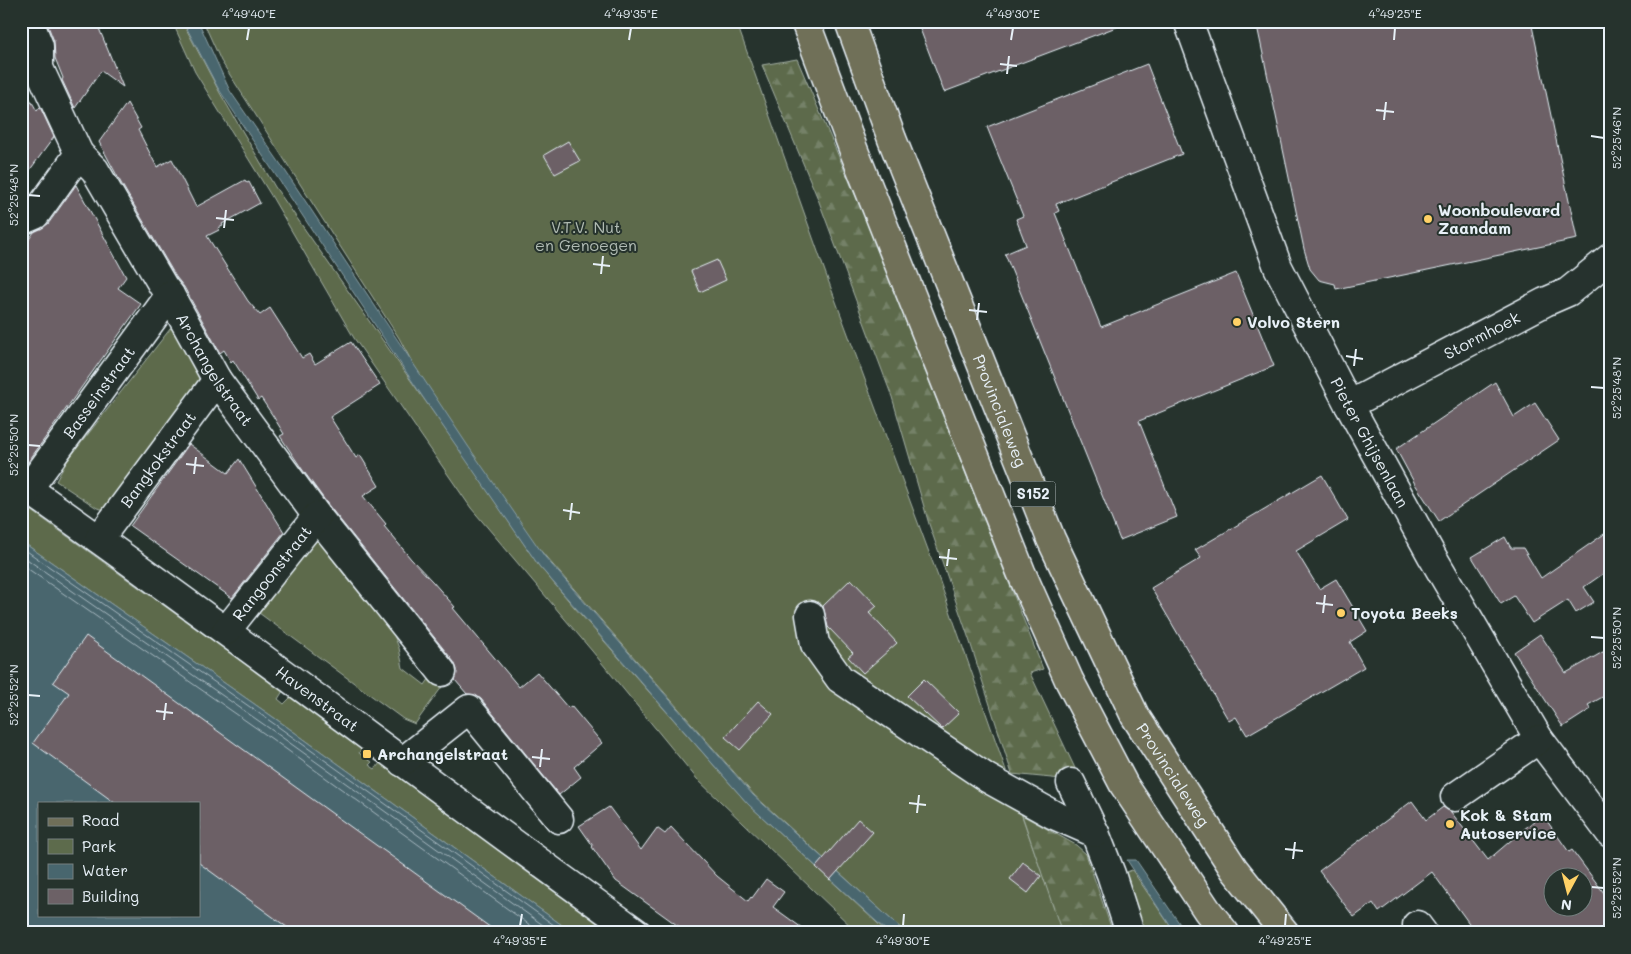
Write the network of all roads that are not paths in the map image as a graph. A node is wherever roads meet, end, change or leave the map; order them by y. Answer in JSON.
{"nodes":[{"id":1,"x":28,"y":21,"type":"edge"},
{"id":2,"x":806,"y":21,"type":"edge"},
{"id":3,"x":849,"y":21,"type":"edge"},
{"id":4,"x":1188,"y":21,"type":"edge"},
{"id":5,"x":79,"y":154,"type":"junction"},
{"id":6,"x":21,"y":221,"type":"edge"},
{"id":7,"x":1610,"y":258,"type":"edge"},
{"id":8,"x":170,"y":295,"type":"junction"},
{"id":9,"x":217,"y":380,"type":"junction"},
{"id":10,"x":1350,"y":405,"type":"junction"},
{"id":11,"x":25,"y":487,"type":"edge"},
{"id":12,"x":317,"y":516,"type":"junction"},
{"id":13,"x":99,"y":539,"type":"junction"},
{"id":14,"x":810,"y":615,"type":"dead end"},
{"id":15,"x":226,"y":631,"type":"junction"},
{"id":16,"x":442,"y":672,"type":"dead end"},
{"id":17,"x":1539,"y":738,"type":"junction"},
{"id":18,"x":402,"y":762,"type":"junction"},
{"id":19,"x":1071,"y":783,"type":"dead end"},
{"id":20,"x":1454,"y":798,"type":"dead end"},
{"id":21,"x":559,"y":819,"type":"dead end"},
{"id":22,"x":1095,"y":833,"type":"junction"},
{"id":23,"x":1610,"y":833,"type":"edge"},
{"id":24,"x":637,"y":933,"type":"edge"},
{"id":25,"x":1130,"y":933,"type":"edge"},
{"id":26,"x":1224,"y":933,"type":"edge"},
{"id":27,"x":1285,"y":933,"type":"edge"}],
"edges":[{"from":1,"to":5,"type":"street","name":"Archangelstraat"},
{"from":2,"to":26,"type":"main road","number":"S152"},
{"from":3,"to":27,"type":"main road","name":"Provincialeweg","number":"S152"},
{"from":4,"to":10,"type":"street","name":"Pieter Ghijsenlaan"},
{"from":5,"to":6,"type":"street"},
{"from":5,"to":8,"type":"street","name":"Archangelstraat"},
{"from":7,"to":10,"type":"street","name":"Stormhoek"},
{"from":8,"to":9,"type":"street","name":"Archangelstraat"},
{"from":8,"to":11,"type":"street","name":"Basseinstraat"},
{"from":9,"to":12,"type":"street","name":"Archangelstraat"},
{"from":9,"to":13,"type":"street","name":"Bangkokstraat"},
{"from":10,"to":17,"type":"street","name":"Pieter Ghijsenlaan"},
{"from":11,"to":13,"type":"street","name":"Havenstraat"},
{"from":12,"to":15,"type":"street","name":"Rangoonstraat"},
{"from":12,"to":16,"type":"street","name":"Archangelstraat"},
{"from":13,"to":15,"type":"street","name":"Havenstraat"},
{"from":14,"to":22,"type":"street"},
{"from":15,"to":18,"type":"street","name":"Havenstraat"},
{"from":17,"to":20,"type":"street"},
{"from":17,"to":23,"type":"street","name":"Pieter Ghijsenlaan"},
{"from":18,"to":21,"type":"street"},
{"from":18,"to":24,"type":"street","name":"Havenstraat"},
{"from":19,"to":22,"type":"street"},
{"from":22,"to":25,"type":"street"}]}
